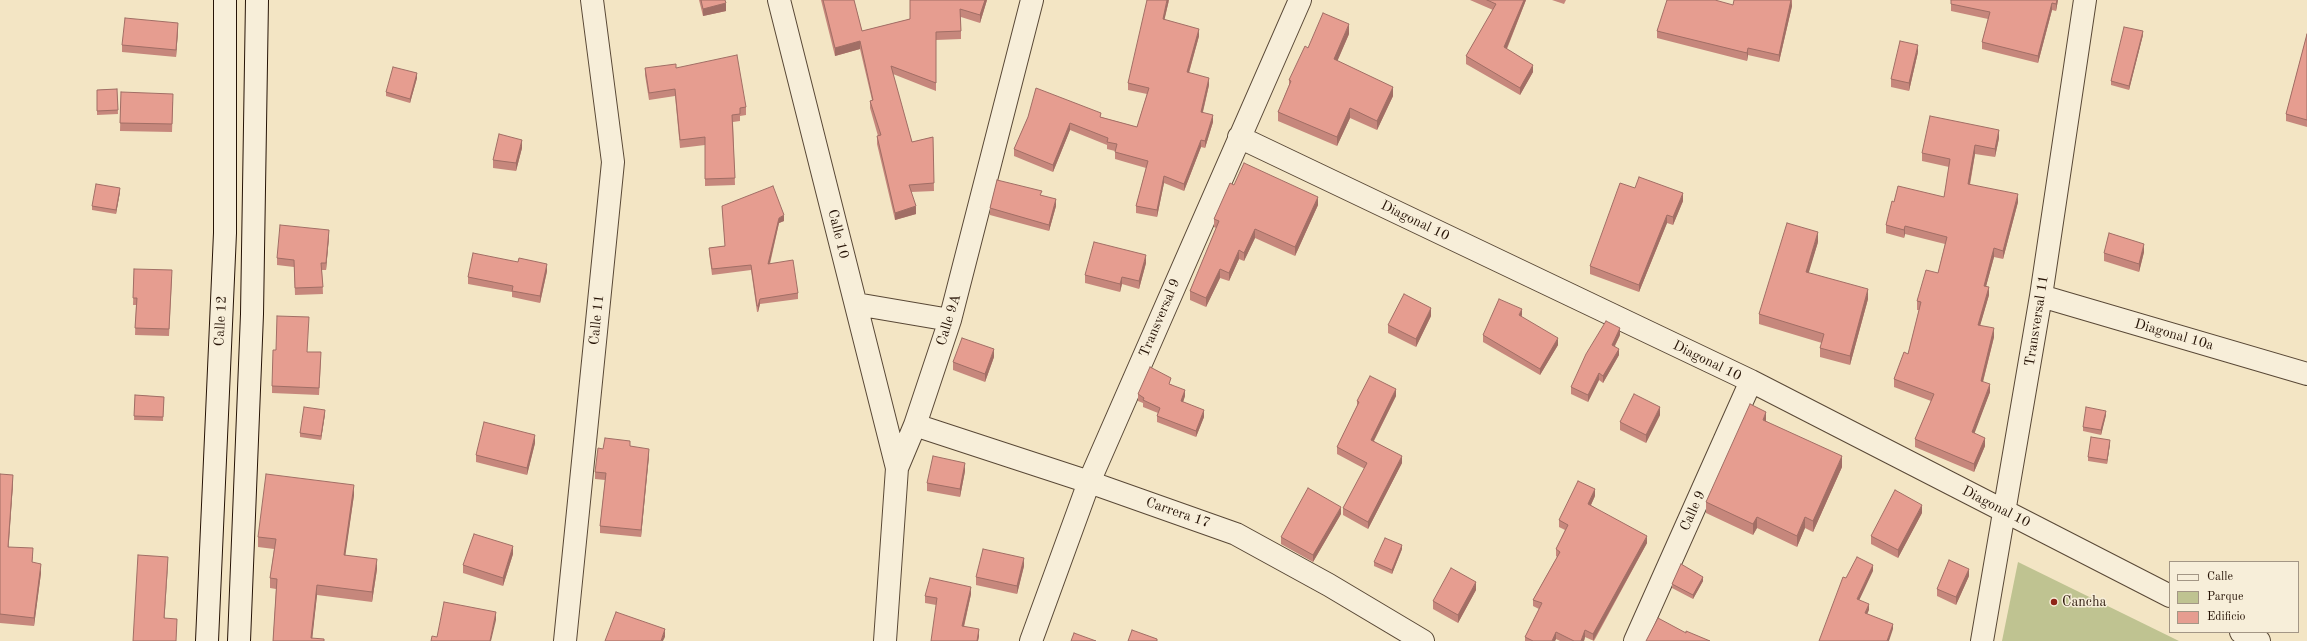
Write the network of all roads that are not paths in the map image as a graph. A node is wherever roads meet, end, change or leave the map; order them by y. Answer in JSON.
{"nodes":[{"id":1,"x":225,"y":0,"type":"edge"},
{"id":2,"x":257,"y":0,"type":"edge"},
{"id":3,"x":592,"y":0,"type":"edge"},
{"id":4,"x":779,"y":0,"type":"edge"},
{"id":5,"x":1032,"y":0,"type":"edge"},
{"id":6,"x":1300,"y":0,"type":"edge"},
{"id":7,"x":2085,"y":0,"type":"edge"},
{"id":8,"x":256,"y":115,"type":"junction"},
{"id":9,"x":225,"y":116,"type":"junction"},
{"id":10,"x":1239,"y":137,"type":"junction"},
{"id":11,"x":2041,"y":296,"type":"junction"},
{"id":12,"x":856,"y":304,"type":"junction"},
{"id":13,"x":950,"y":320,"type":"junction"},
{"id":14,"x":2307,"y":374,"type":"edge"},
{"id":15,"x":1751,"y":381,"type":"junction"},
{"id":16,"x":915,"y":425,"type":"junction"},
{"id":17,"x":897,"y":468,"type":"junction"},
{"id":18,"x":1089,"y":482,"type":"junction"},
{"id":19,"x":2006,"y":512,"type":"junction"},
{"id":20,"x":210,"y":580,"type":"junction"},
{"id":21,"x":241,"y":581,"type":"junction"},
{"id":22,"x":2169,"y":595,"type":"edge"},
{"id":23,"x":2244,"y":633,"type":"edge"},
{"id":24,"x":207,"y":641,"type":"edge"},
{"id":25,"x":239,"y":641,"type":"edge"},
{"id":26,"x":565,"y":641,"type":"edge"},
{"id":27,"x":886,"y":641,"type":"edge"},
{"id":28,"x":1031,"y":641,"type":"edge"},
{"id":29,"x":1423,"y":641,"type":"edge"},
{"id":30,"x":1635,"y":641,"type":"edge"},
{"id":31,"x":1982,"y":641,"type":"edge"},
{"id":32,"x":2259,"y":641,"type":"edge"}],
"edges":[{"from":1,"to":9,"type":"street","name":"Calle 12"},
{"from":2,"to":8,"type":"street"},
{"from":3,"to":26,"type":"street","name":"Calle 11"},
{"from":4,"to":12,"type":"street","name":"Calle 10"},
{"from":5,"to":13,"type":"street","name":"Calle 9A"},
{"from":6,"to":10,"type":"street","name":"Transversal 9"},
{"from":7,"to":11,"type":"street","name":"Transversal 11"},
{"from":8,"to":9,"type":"street"},
{"from":8,"to":21,"type":"street"},
{"from":9,"to":20,"type":"street","name":"Calle 12"},
{"from":10,"to":15,"type":"street","name":"Diagonal 10"},
{"from":10,"to":18,"type":"street","name":"Transversal 9"},
{"from":11,"to":14,"type":"street","name":"Diagonal 10a"},
{"from":11,"to":19,"type":"street","name":"Transversal 11"},
{"from":12,"to":13,"type":"street"},
{"from":12,"to":17,"type":"street","name":"Calle 10"},
{"from":13,"to":16,"type":"street","name":"Calle 9A"},
{"from":15,"to":19,"type":"street","name":"Diagonal 10"},
{"from":15,"to":30,"type":"street","name":"Calle 9"},
{"from":16,"to":17,"type":"street","name":"Calle 9A"},
{"from":16,"to":18,"type":"street","name":"Carrera 17"},
{"from":17,"to":27,"type":"street","name":"Calle 9A"},
{"from":18,"to":28,"type":"street","name":"Transversal 9"},
{"from":18,"to":29,"type":"street","name":"Carrera 17"},
{"from":19,"to":22,"type":"street","name":"Diagonal 10"},
{"from":19,"to":31,"type":"street","name":"Transversal 11"},
{"from":20,"to":21,"type":"street"},
{"from":20,"to":24,"type":"street","name":"Calle 12"},
{"from":21,"to":25,"type":"street"},
{"from":23,"to":32,"type":"street"}]}
